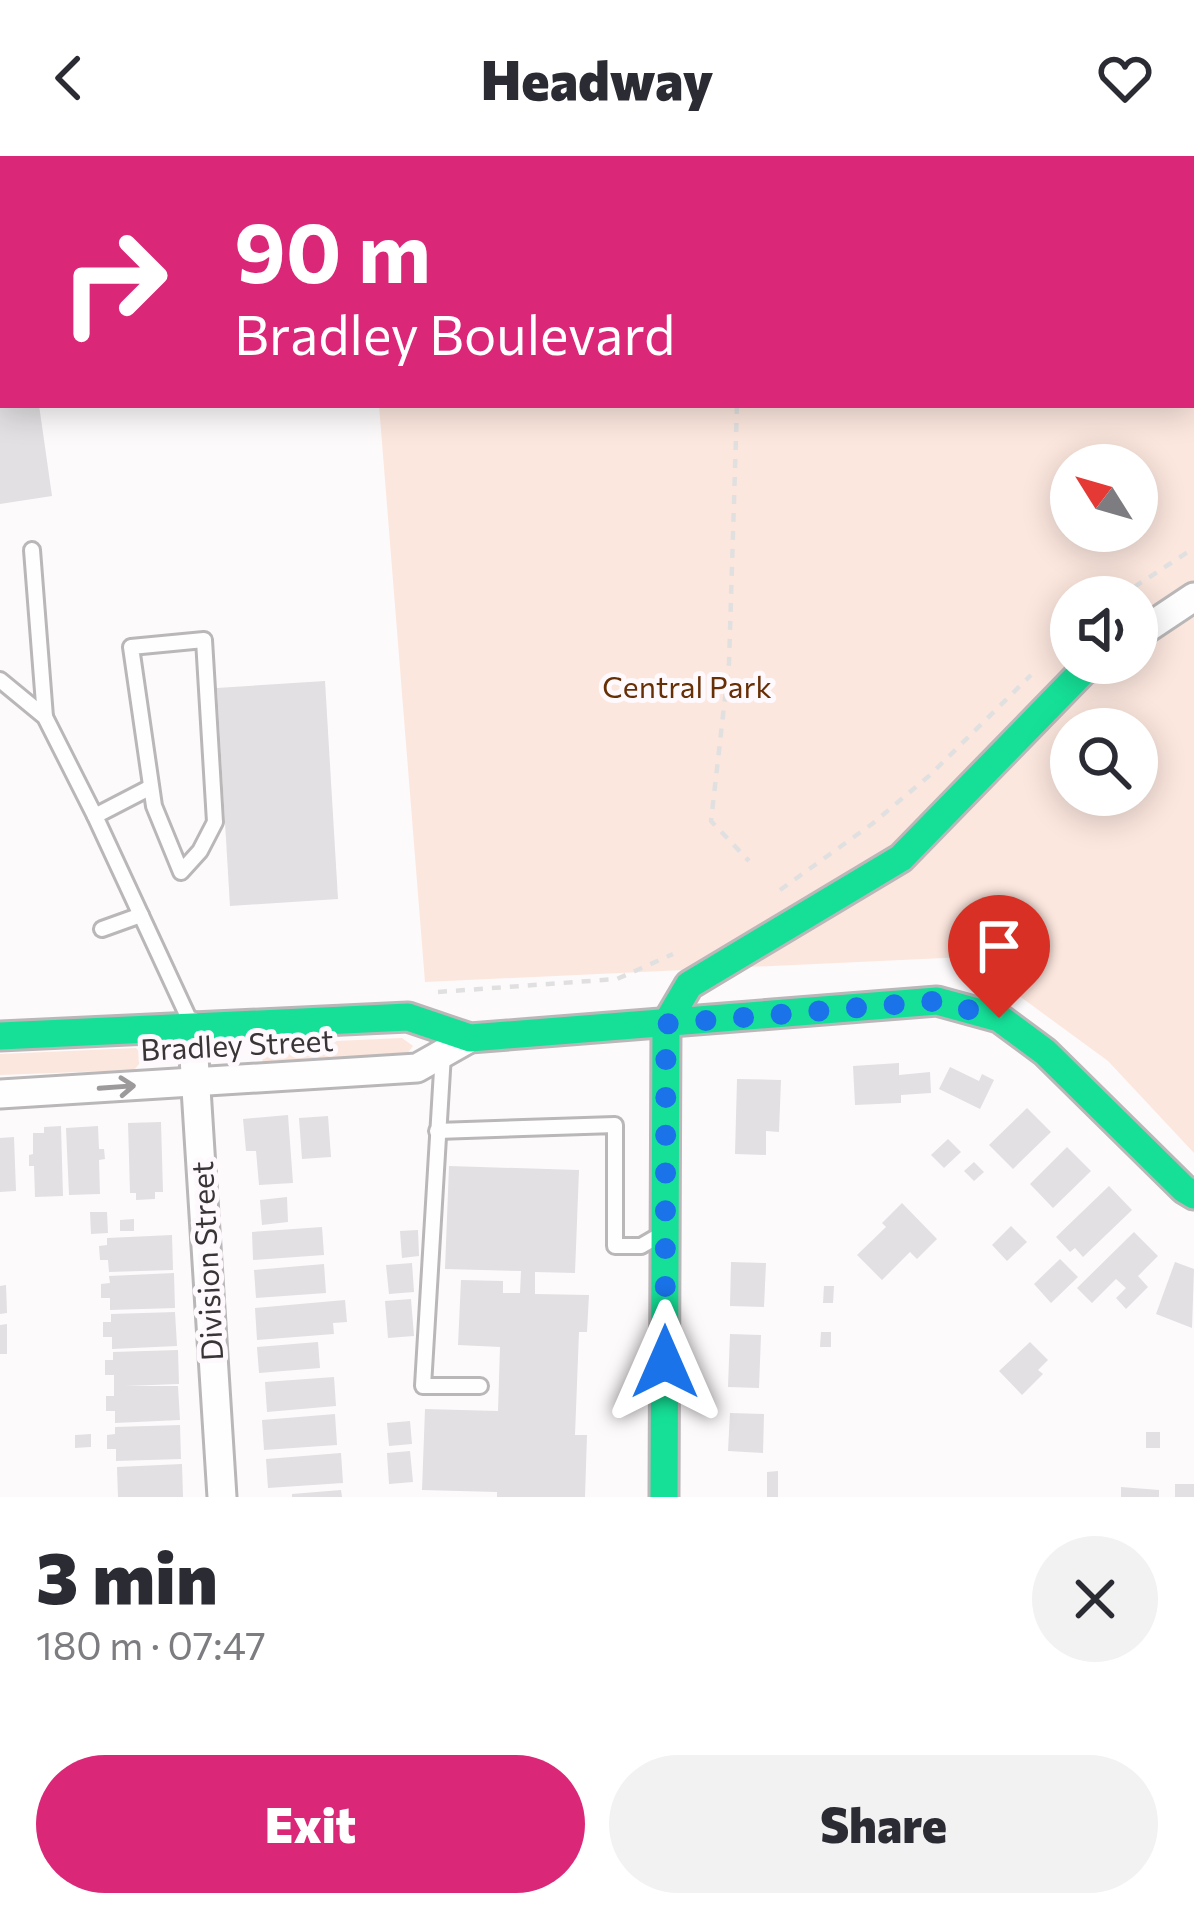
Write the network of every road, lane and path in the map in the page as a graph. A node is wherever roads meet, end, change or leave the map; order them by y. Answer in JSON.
{"nodes":[{"id":1,"x":737,"y":408,"type":"edge"},
{"id":2,"x":1194,"y":548,"type":"edge"},
{"id":3,"x":32,"y":550,"type":"dead end"},
{"id":4,"x":1152,"y":576,"type":"edge"},
{"id":5,"x":1194,"y":597,"type":"edge"},
{"id":6,"x":1158,"y":621,"type":"edge"},
{"id":7,"x":1043,"y":664,"type":"dead end"},
{"id":8,"x":0,"y":680,"type":"edge"},
{"id":9,"x":1070,"y":684,"type":"edge"},
{"id":10,"x":45,"y":717,"type":"junction"},
{"id":11,"x":151,"y":787,"type":"junction"},
{"id":12,"x":95,"y":816,"type":"junction"},
{"id":13,"x":749,"y":861,"type":"dead end"},
{"id":14,"x":776,"y":894,"type":"dead end"},
{"id":15,"x":141,"y":915,"type":"junction"},
{"id":16,"x":102,"y":929,"type":"dead end"},
{"id":17,"x":677,"y":952,"type":"dead end"},
{"id":18,"x":435,"y":992,"type":"dead end"},
{"id":19,"x":666,"y":1024,"type":"junction"},
{"id":20,"x":193,"y":1026,"type":"junction"},
{"id":21,"x":0,"y":1036,"type":"edge"},
{"id":22,"x":470,"y":1037,"type":"junction"},
{"id":23,"x":443,"y":1054,"type":"junction"},
{"id":24,"x":198,"y":1081,"type":"junction"},
{"id":25,"x":0,"y":1094,"type":"edge"},
{"id":26,"x":437,"y":1131,"type":"junction"},
{"id":27,"x":1194,"y":1195,"type":"edge"},
{"id":28,"x":665,"y":1233,"type":"junction"},
{"id":29,"x":479,"y":1387,"type":"dead end"},
{"id":30,"x":222,"y":1497,"type":"edge"},
{"id":31,"x":664,"y":1497,"type":"edge"}],
"edges":[{"from":1,"to":13,"type":"path"},
{"from":2,"to":4,"type":"path"},
{"from":3,"to":10,"type":"lane"},
{"from":5,"to":6,"type":"street"},
{"from":7,"to":14,"type":"path"},
{"from":8,"to":10,"type":"lane"},
{"from":9,"to":19,"type":"street"},
{"from":10,"to":12,"type":"lane"},
{"from":11,"to":11,"type":"lane"},
{"from":11,"to":12,"type":"lane"},
{"from":12,"to":15,"type":"lane"},
{"from":15,"to":16,"type":"lane"},
{"from":15,"to":20,"type":"lane"},
{"from":17,"to":18,"type":"path"},
{"from":19,"to":22,"type":"street","name":"Bradley Street"},
{"from":19,"to":27,"type":"street","name":"Bradley Street"},
{"from":19,"to":28,"type":"street"},
{"from":20,"to":21,"type":"street","name":"Bradley Street"},
{"from":20,"to":22,"type":"street","name":"Bradley Street"},
{"from":20,"to":24,"type":"street","name":"Division Street"},
{"from":22,"to":23,"type":"street","name":"Bradley Street"},
{"from":23,"to":24,"type":"street","name":"Bradley Street"},
{"from":23,"to":26,"type":"lane"},
{"from":25,"to":24,"type":"street","name":"Bradley Street","one_way":true},
{"from":24,"to":30,"type":"street","name":"Division Street"},
{"from":26,"to":28,"type":"lane"},
{"from":26,"to":29,"type":"lane"},
{"from":28,"to":31,"type":"street"}]}
